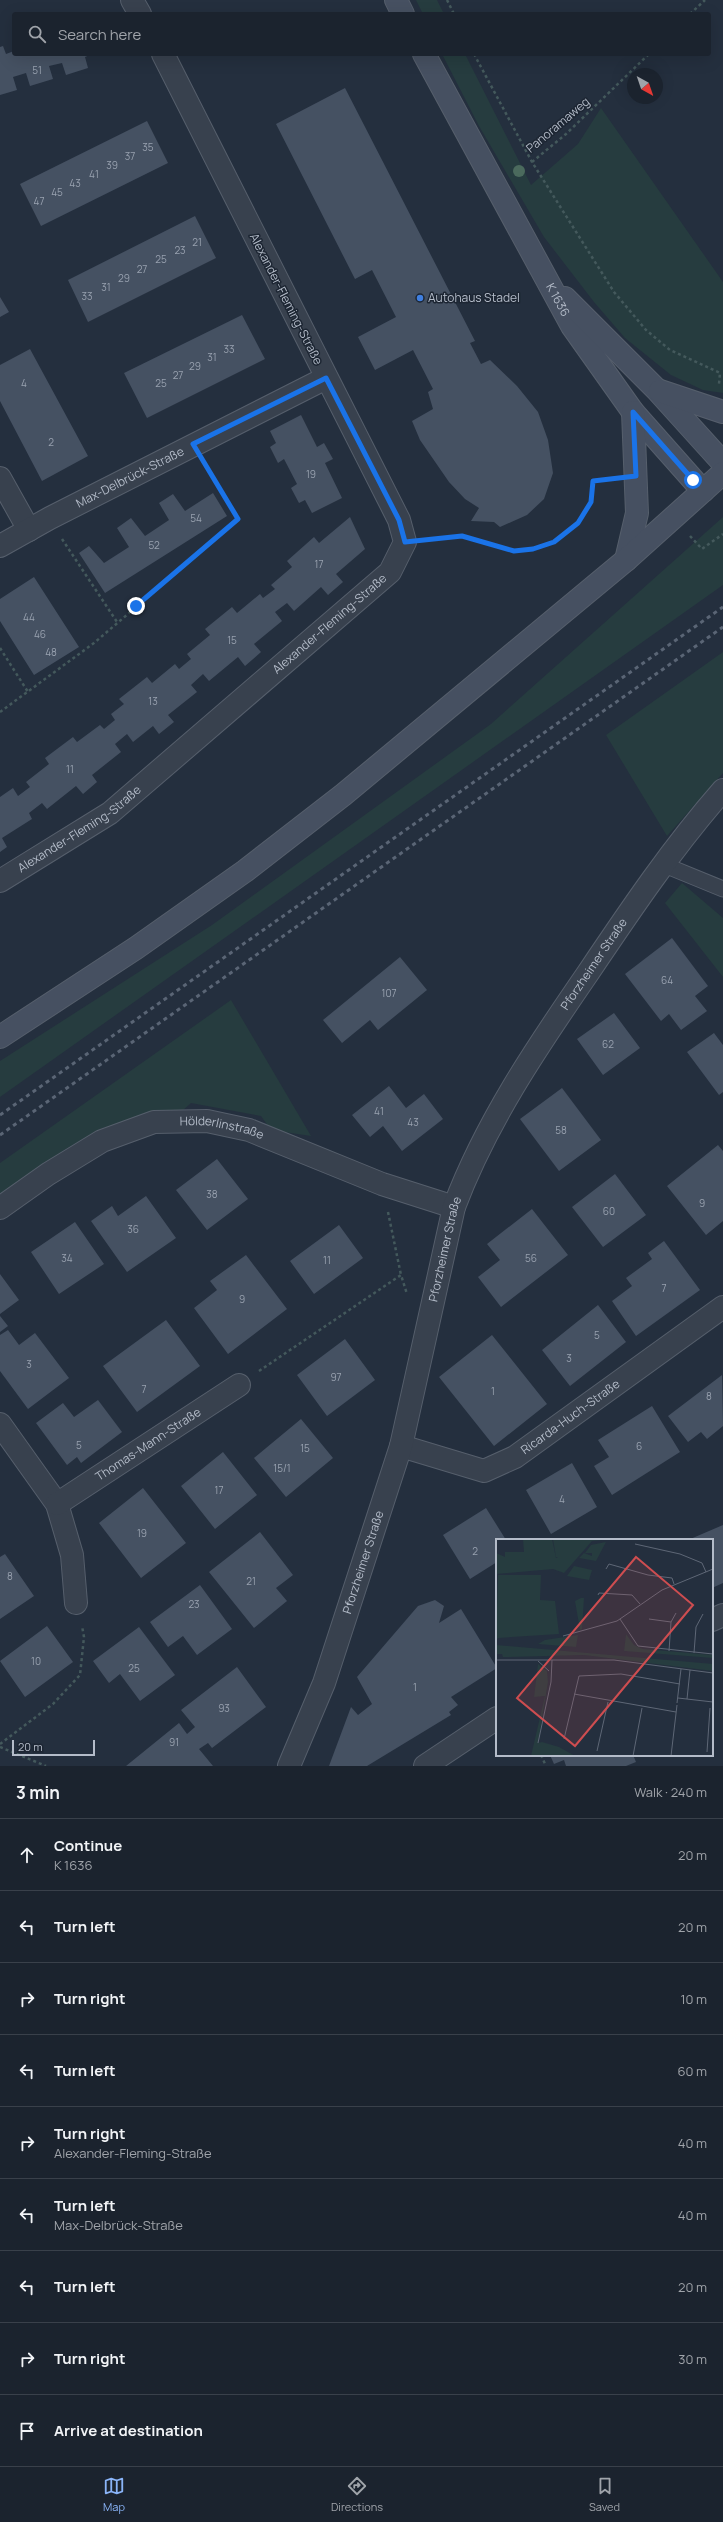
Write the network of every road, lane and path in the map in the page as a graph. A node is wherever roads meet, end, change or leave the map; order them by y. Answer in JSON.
{"nodes":[{"id":1,"x":132,"y":0,"type":"edge"},
{"id":2,"x":396,"y":0,"type":"edge"},
{"id":3,"x":447,"y":0,"type":"edge"},
{"id":4,"x":704,"y":0,"type":"edge"},
{"id":5,"x":139,"y":12,"type":"edge"},
{"id":6,"x":402,"y":12,"type":"edge"},
{"id":7,"x":453,"y":12,"type":"edge"},
{"id":8,"x":692,"y":12,"type":"edge"},
{"id":9,"x":164,"y":56,"type":"edge"},
{"id":10,"x":425,"y":56,"type":"edge"},
{"id":11,"x":475,"y":56,"type":"edge"},
{"id":12,"x":647,"y":56,"type":"edge"},
{"id":13,"x":551,"y":284,"type":"junction"},
{"id":14,"x":326,"y":378,"type":"junction"},
{"id":15,"x":657,"y":390,"type":"junction"},
{"id":16,"x":633,"y":412,"type":"junction"},
{"id":17,"x":723,"y":412,"type":"edge"},
{"id":18,"x":193,"y":444,"type":"junction"},
{"id":19,"x":723,"y":463,"type":"edge"},
{"id":20,"x":723,"y":473,"type":"edge"},
{"id":21,"x":636,"y":476,"type":"junction"},
{"id":22,"x":0,"y":478,"type":"edge"},
{"id":23,"x":703,"y":491,"type":"junction"},
{"id":24,"x":674,"y":517,"type":"junction"},
{"id":25,"x":28,"y":530,"type":"junction"},
{"id":26,"x":723,"y":534,"type":"edge"},
{"id":27,"x":60,"y":535,"type":"dead end"},
{"id":28,"x":405,"y":542,"type":"junction"},
{"id":29,"x":0,"y":546,"type":"edge"},
{"id":30,"x":626,"y":560,"type":"junction"},
{"id":31,"x":117,"y":622,"type":"junction"},
{"id":32,"x":0,"y":648,"type":"edge"},
{"id":33,"x":28,"y":692,"type":"junction"},
{"id":34,"x":0,"y":712,"type":"edge"},
{"id":35,"x":723,"y":790,"type":"edge"},
{"id":36,"x":662,"y":864,"type":"junction"},
{"id":37,"x":0,"y":881,"type":"edge"},
{"id":38,"x":722,"y":888,"type":"edge"},
{"id":39,"x":0,"y":1037,"type":"edge"},
{"id":40,"x":382,"y":1184,"type":"junction"},
{"id":41,"x":454,"y":1206,"type":"junction"},
{"id":42,"x":0,"y":1208,"type":"edge"},
{"id":43,"x":401,"y":1275,"type":"junction"},
{"id":44,"x":408,"y":1297,"type":"dead end"},
{"id":45,"x":723,"y":1307,"type":"edge"},
{"id":46,"x":239,"y":1385,"type":"joint"},
{"id":47,"x":0,"y":1424,"type":"edge"},
{"id":48,"x":401,"y":1446,"type":"junction"},
{"id":49,"x":57,"y":1504,"type":"junction"},
{"id":50,"x":76,"y":1602,"type":"joint"},
{"id":51,"x":723,"y":1615,"type":"edge"},
{"id":52,"x":713,"y":1620,"type":"edge"},
{"id":53,"x":496,"y":1719,"type":"edge"},
{"id":54,"x":0,"y":1746,"type":"edge"},
{"id":55,"x":541,"y":1756,"type":"edge"},
{"id":56,"x":46,"y":1766,"type":"edge"},
{"id":57,"x":289,"y":1766,"type":"edge"},
{"id":58,"x":425,"y":1766,"type":"edge"},
{"id":59,"x":546,"y":1766,"type":"edge"}],
"edges":[{"from":1,"to":5,"type":"street"},
{"from":2,"to":6,"type":"main road"},
{"from":3,"to":7,"type":"path"},
{"from":4,"to":8,"type":"path"},
{"from":9,"to":14,"type":"street","name":"Alexander-Fleming-Straße"},
{"from":10,"to":13,"type":"main road","number":"K 1636"},
{"from":11,"to":12,"type":"path","name":"Panoramaweg"},
{"from":13,"to":15,"type":"main road","name":"K 1636"},
{"from":13,"to":16,"type":"main road","name":"K 1636"},
{"from":14,"to":18,"type":"street","name":"Max-Delbrück-Straße"},
{"from":14,"to":28,"type":"street","name":"Alexander-Fleming-Straße"},
{"from":15,"to":17,"type":"main road"},
{"from":15,"to":19,"type":"main road","name":"K 1636"},
{"from":16,"to":21,"type":"main road"},
{"from":16,"to":23,"type":"main road","name":"K 1636"},
{"from":18,"to":25,"type":"street","name":"Max-Delbrück-Straße"},
{"from":18,"to":31,"type":"path"},
{"from":20,"to":23,"type":"main road"},
{"from":21,"to":28,"type":"path"},
{"from":21,"to":30,"type":"main road"},
{"from":22,"to":25,"type":"street"},
{"from":23,"to":24,"type":"main road"},
{"from":24,"to":26,"type":"path"},
{"from":24,"to":30,"type":"main road"},
{"from":25,"to":29,"type":"street","name":"Max-Delbrück-Straße"},
{"from":27,"to":31,"type":"path"},
{"from":28,"to":37,"type":"street","name":"Alexander-Fleming-Straße"},
{"from":30,"to":39,"type":"main road"},
{"from":31,"to":33,"type":"path"},
{"from":32,"to":33,"type":"path"},
{"from":33,"to":34,"type":"path"},
{"from":35,"to":36,"type":"street","name":"Pforzheimer Straße"},
{"from":36,"to":38,"type":"lane"},
{"from":36,"to":41,"type":"street","name":"Pforzheimer Straße"},
{"from":40,"to":41,"type":"street","name":"Hölderlinstraße"},
{"from":40,"to":42,"type":"street","name":"Hölderlinstraße"},
{"from":40,"to":43,"type":"path"},
{"from":41,"to":48,"type":"street","name":"Pforzheimer Straße"},
{"from":43,"to":44,"type":"path"},
{"from":43,"to":46,"type":"path"},
{"from":45,"to":48,"type":"street","name":"Ricarda-Huch-Straße"},
{"from":46,"to":49,"type":"street","name":"Thomas-Mann-Straße"},
{"from":47,"to":49,"type":"street"},
{"from":48,"to":57,"type":"street","name":"Pforzheimer Straße"},
{"from":49,"to":50,"type":"street"},
{"from":50,"to":54,"type":"path"},
{"from":51,"to":52,"type":"street"},
{"from":53,"to":58,"type":"street"},
{"from":54,"to":56,"type":"path"},
{"from":55,"to":59,"type":"path"}]}
